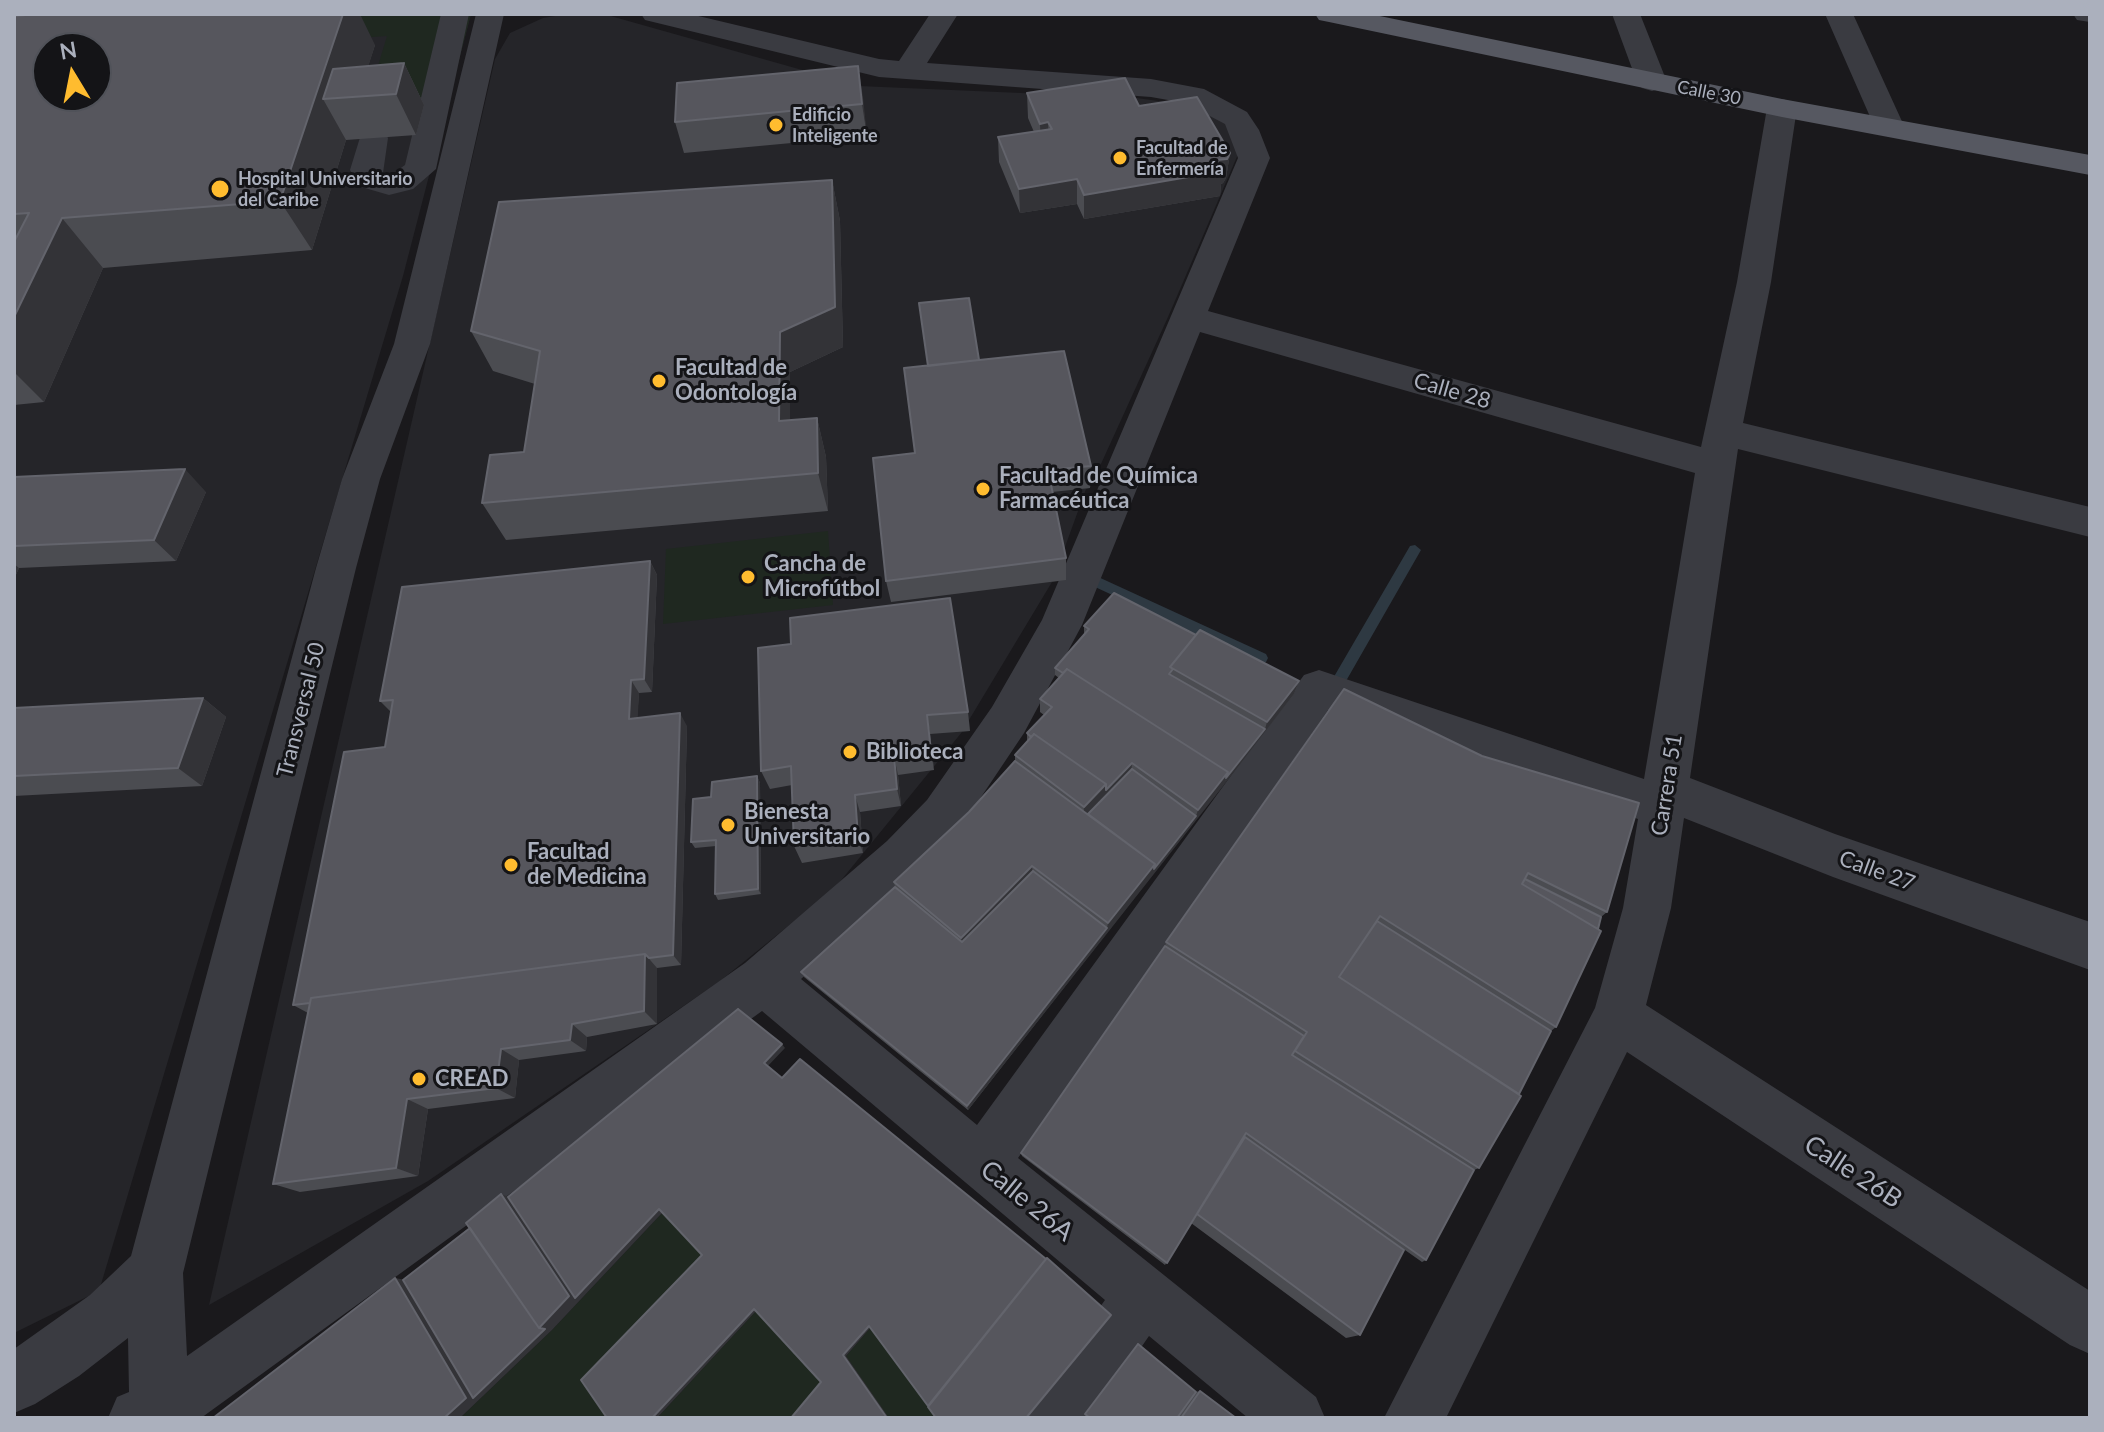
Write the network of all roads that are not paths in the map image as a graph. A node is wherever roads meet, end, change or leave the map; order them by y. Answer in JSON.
{"nodes":[{"id":1,"x":655,"y":14,"type":"edge"},
{"id":2,"x":944,"y":14,"type":"edge"},
{"id":3,"x":1329,"y":14,"type":"edge"},
{"id":4,"x":1626,"y":14,"type":"edge"},
{"id":5,"x":1839,"y":14,"type":"edge"},
{"id":6,"x":486,"y":21,"type":"edge"},
{"id":7,"x":907,"y":71,"type":"junction"},
{"id":8,"x":441,"y":72,"type":"junction"},
{"id":9,"x":1652,"y":82,"type":"junction"},
{"id":10,"x":410,"y":90,"type":"dead end"},
{"id":11,"x":1782,"y":108,"type":"junction"},
{"id":12,"x":1890,"y":128,"type":"junction"},
{"id":13,"x":373,"y":138,"type":"edge"},
{"id":14,"x":2090,"y":165,"type":"edge"},
{"id":15,"x":1188,"y":317,"type":"junction"},
{"id":16,"x":1720,"y":449,"type":"junction"},
{"id":17,"x":2090,"y":522,"type":"edge"},
{"id":18,"x":1666,"y":799,"type":"junction"},
{"id":19,"x":2090,"y":946,"type":"edge"},
{"id":20,"x":763,"y":980,"type":"junction"},
{"id":21,"x":1618,"y":1016,"type":"junction"},
{"id":22,"x":982,"y":1164,"type":"junction"},
{"id":23,"x":155,"y":1273,"type":"junction"},
{"id":24,"x":1143,"y":1295,"type":"junction"},
{"id":25,"x":2090,"y":1325,"type":"edge"},
{"id":26,"x":14,"y":1383,"type":"edge"},
{"id":27,"x":151,"y":1416,"type":"edge"},
{"id":28,"x":1056,"y":1418,"type":"edge"},
{"id":29,"x":1295,"y":1418,"type":"edge"},
{"id":30,"x":1414,"y":1418,"type":"edge"}],
"edges":[{"from":1,"to":7,"type":"street"},
{"from":2,"to":7,"type":"street"},
{"from":3,"to":9,"type":"main road","name":"Calle 30"},
{"from":4,"to":9,"type":"street"},
{"from":5,"to":12,"type":"street"},
{"from":6,"to":8,"type":"street"},
{"from":6,"to":23,"type":"street","name":"Transversal 50"},
{"from":7,"to":15,"type":"street"},
{"from":8,"to":10,"type":"street"},
{"from":8,"to":13,"type":"street"},
{"from":9,"to":11,"type":"main road","name":"Calle 30"},
{"from":11,"to":12,"type":"main road","name":"Calle 30"},
{"from":11,"to":16,"type":"street","name":"Carrera 51"},
{"from":12,"to":14,"type":"main road","name":"Calle 30"},
{"from":15,"to":16,"type":"street","name":"Calle 28"},
{"from":15,"to":20,"type":"street"},
{"from":16,"to":17,"type":"street","name":"Calle 28"},
{"from":16,"to":18,"type":"street","name":"Carrera 51"},
{"from":18,"to":19,"type":"street","name":"Calle 27"},
{"from":18,"to":21,"type":"street","name":"Carrera 51"},
{"from":18,"to":22,"type":"street","name":"Calle 27"},
{"from":20,"to":22,"type":"street","name":"Calle 26A"},
{"from":20,"to":27,"type":"street"},
{"from":21,"to":25,"type":"street","name":"Calle 26B"},
{"from":21,"to":30,"type":"street","name":"Carrera 51"},
{"from":22,"to":24,"type":"street","name":"Calle 26A"},
{"from":23,"to":26,"type":"street"},
{"from":23,"to":27,"type":"street","name":"Transversal 50"},
{"from":24,"to":28,"type":"street"},
{"from":24,"to":29,"type":"street","name":"Calle 26A"}]}
